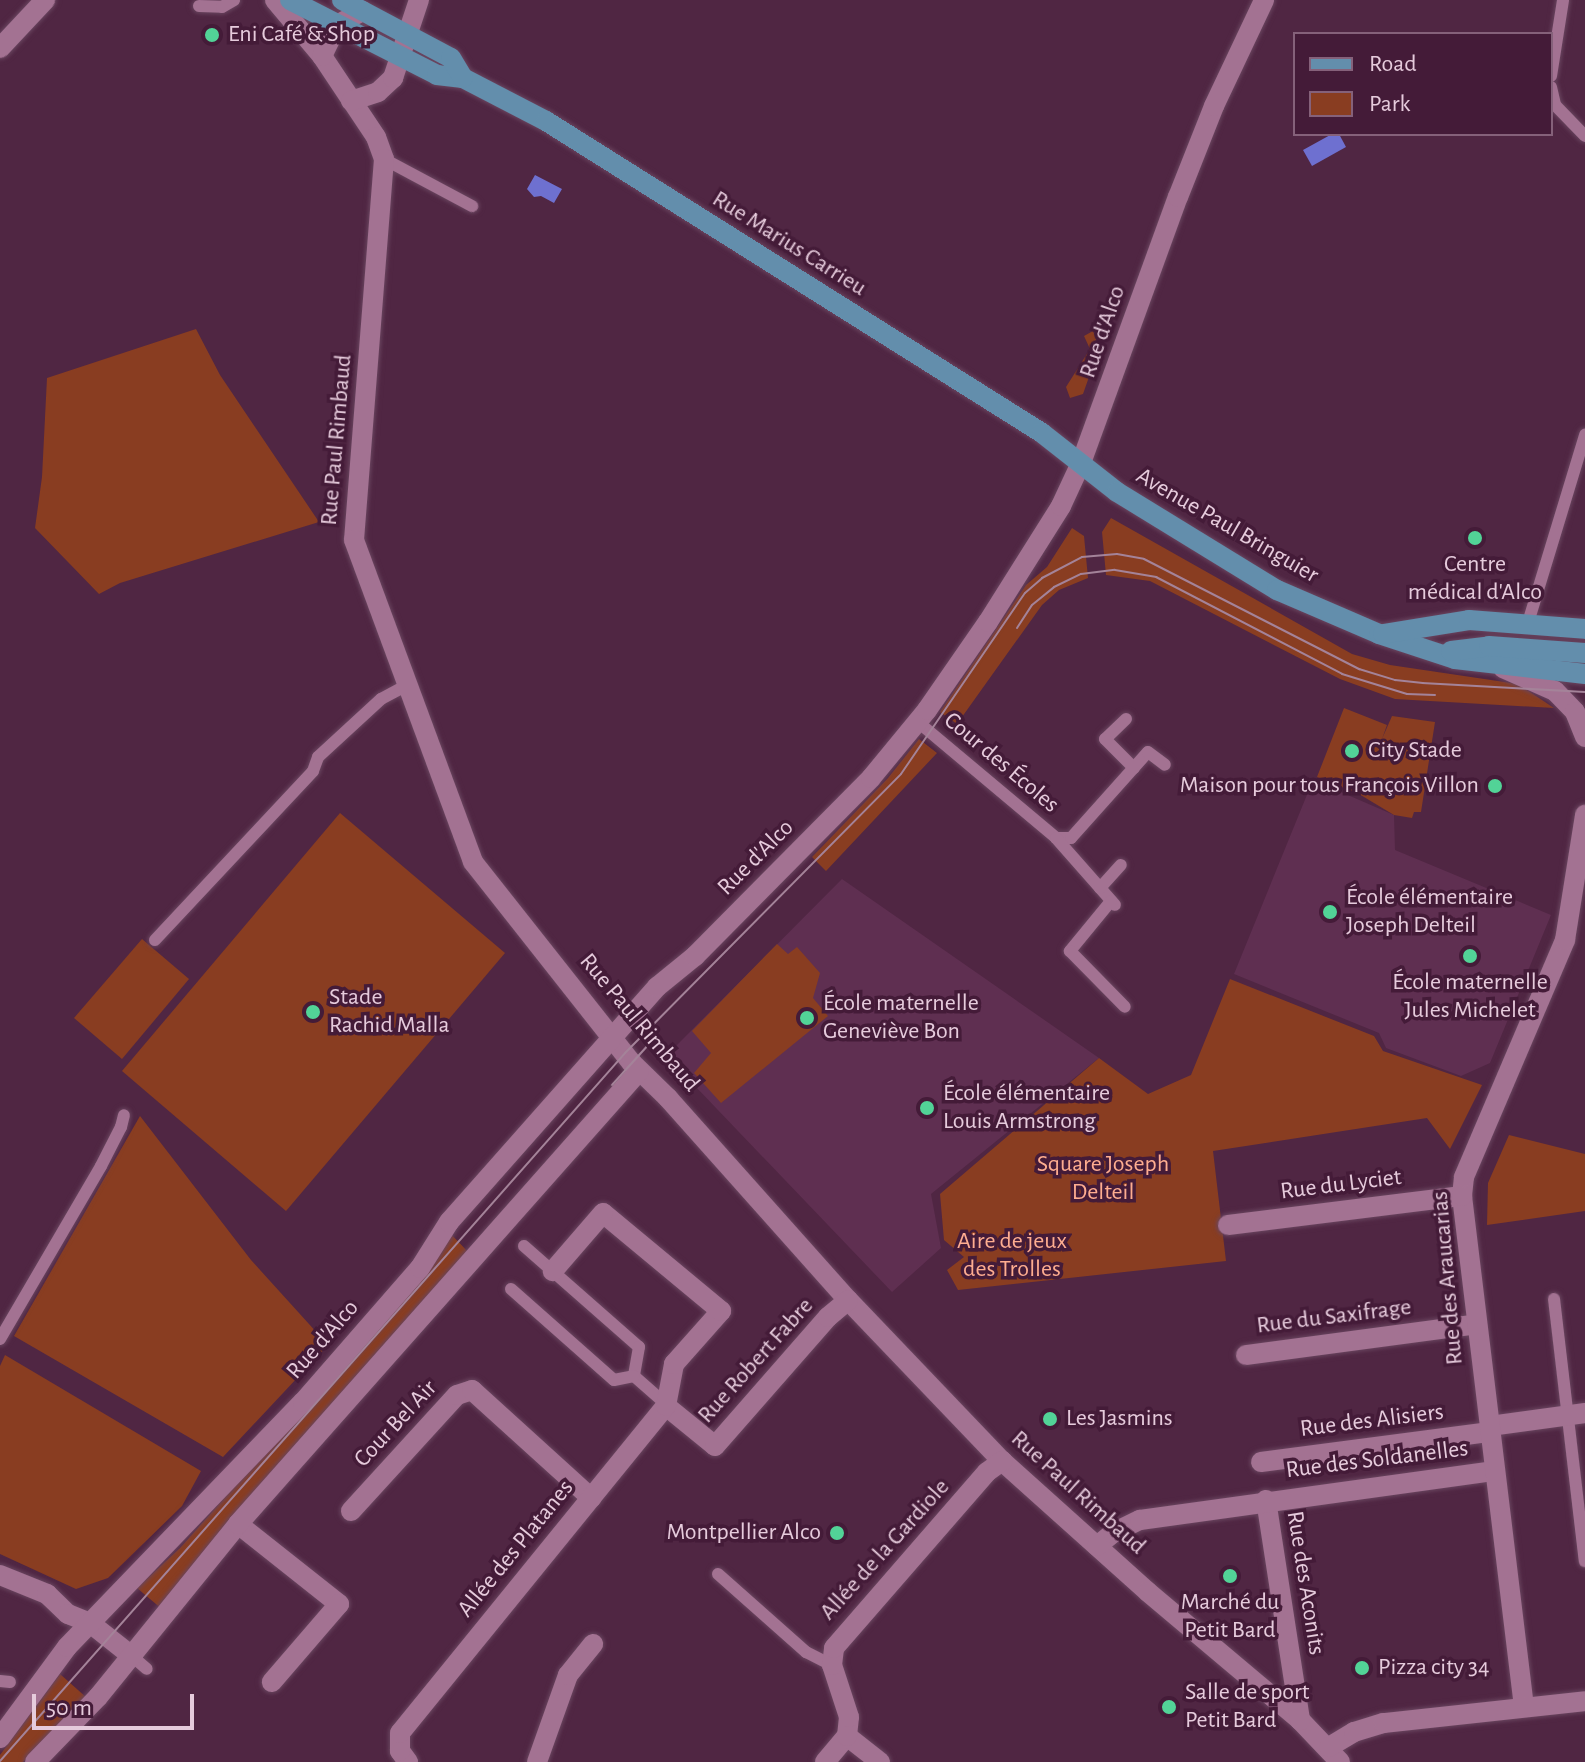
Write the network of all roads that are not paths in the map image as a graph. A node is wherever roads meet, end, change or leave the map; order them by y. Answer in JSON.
{"nodes":[{"id":1,"x":45,"y":0,"type":"edge"},
{"id":2,"x":234,"y":0,"type":"edge"},
{"id":3,"x":275,"y":0,"type":"edge"},
{"id":4,"x":290,"y":0,"type":"edge"},
{"id":5,"x":342,"y":0,"type":"edge"},
{"id":6,"x":419,"y":0,"type":"edge"},
{"id":7,"x":1264,"y":0,"type":"edge"},
{"id":8,"x":1563,"y":0,"type":"edge"},
{"id":9,"x":199,"y":6,"type":"dead end"},
{"id":10,"x":362,"y":11,"type":"junction"},
{"id":11,"x":337,"y":25,"type":"junction"},
{"id":12,"x":407,"y":34,"type":"junction"},
{"id":13,"x":0,"y":48,"type":"edge"},
{"id":14,"x":322,"y":56,"type":"junction"},
{"id":15,"x":400,"y":56,"type":"junction"},
{"id":16,"x":1553,"y":63,"type":"edge"},
{"id":17,"x":463,"y":78,"type":"junction"},
{"id":18,"x":1553,"y":96,"type":"edge"},
{"id":19,"x":351,"y":101,"type":"junction"},
{"id":20,"x":1585,"y":136,"type":"edge"},
{"id":21,"x":384,"y":159,"type":"junction"},
{"id":22,"x":472,"y":206,"type":"dead end"},
{"id":23,"x":1585,"y":435,"type":"edge"},
{"id":24,"x":1081,"y":463,"type":"junction"},
{"id":25,"x":1527,"y":626,"type":"junction"},
{"id":26,"x":1426,"y":627,"type":"junction"},
{"id":27,"x":1585,"y":629,"type":"edge"},
{"id":28,"x":1379,"y":634,"type":"junction"},
{"id":29,"x":1585,"y":653,"type":"edge"},
{"id":30,"x":1490,"y":654,"type":"junction"},
{"id":31,"x":1585,"y":674,"type":"edge"},
{"id":32,"x":407,"y":685,"type":"junction"},
{"id":33,"x":1126,"y":719,"type":"dead end"},
{"id":34,"x":918,"y":722,"type":"junction"},
{"id":35,"x":1585,"y":737,"type":"edge"},
{"id":36,"x":1165,"y":765,"type":"dead end"},
{"id":37,"x":1134,"y":768,"type":"junction"},
{"id":38,"x":1585,"y":815,"type":"edge"},
{"id":39,"x":1056,"y":838,"type":"junction"},
{"id":40,"x":1121,"y":865,"type":"dead end"},
{"id":41,"x":1100,"y":888,"type":"junction"},
{"id":42,"x":1579,"y":899,"type":"edge"},
{"id":43,"x":155,"y":940,"type":"dead end"},
{"id":44,"x":1125,"y":1007,"type":"dead end"},
{"id":45,"x":611,"y":1038,"type":"junction"},
{"id":46,"x":639,"y":1071,"type":"junction"},
{"id":47,"x":124,"y":1115,"type":"dead end"},
{"id":48,"x":1462,"y":1196,"type":"junction"},
{"id":49,"x":1228,"y":1225,"type":"dead end"},
{"id":50,"x":524,"y":1246,"type":"dead end"},
{"id":51,"x":553,"y":1271,"type":"junction"},
{"id":52,"x":511,"y":1289,"type":"dead end"},
{"id":53,"x":1554,"y":1299,"type":"dead end"},
{"id":54,"x":848,"y":1300,"type":"junction"},
{"id":55,"x":1477,"y":1324,"type":"junction"},
{"id":56,"x":0,"y":1339,"type":"edge"},
{"id":57,"x":1246,"y":1355,"type":"dead end"},
{"id":58,"x":634,"y":1376,"type":"junction"},
{"id":59,"x":667,"y":1405,"type":"junction"},
{"id":60,"x":1576,"y":1414,"type":"edge"},
{"id":61,"x":1490,"y":1429,"type":"junction"},
{"id":62,"x":1002,"y":1461,"type":"junction"},
{"id":63,"x":1261,"y":1462,"type":"dead end"},
{"id":64,"x":1495,"y":1471,"type":"junction"},
{"id":65,"x":591,"y":1498,"type":"junction"},
{"id":66,"x":1266,"y":1500,"type":"junction"},
{"id":67,"x":351,"y":1511,"type":"dead end"},
{"id":68,"x":238,"y":1524,"type":"junction"},
{"id":69,"x":1097,"y":1546,"type":"junction"},
{"id":70,"x":1585,"y":1561,"type":"edge"},
{"id":71,"x":718,"y":1574,"type":"dead end"},
{"id":72,"x":0,"y":1575,"type":"edge"},
{"id":73,"x":90,"y":1623,"type":"junction"},
{"id":74,"x":593,"y":1644,"type":"dead end"},
{"id":75,"x":140,"y":1663,"type":"junction"},
{"id":76,"x":832,"y":1665,"type":"junction"},
{"id":77,"x":272,"y":1682,"type":"dead end"},
{"id":78,"x":1585,"y":1701,"type":"edge"},
{"id":79,"x":1524,"y":1707,"type":"junction"},
{"id":80,"x":1300,"y":1720,"type":"junction"},
{"id":81,"x":847,"y":1736,"type":"junction"},
{"id":82,"x":0,"y":1738,"type":"edge"},
{"id":83,"x":1335,"y":1754,"type":"edge"},
{"id":84,"x":35,"y":1762,"type":"edge"},
{"id":85,"x":408,"y":1762,"type":"edge"},
{"id":86,"x":537,"y":1762,"type":"edge"},
{"id":87,"x":825,"y":1762,"type":"edge"},
{"id":88,"x":880,"y":1762,"type":"edge"}],
"edges":[{"from":1,"to":13,"type":"street"},
{"from":2,"to":9,"type":"lane"},
{"from":3,"to":14,"type":"street"},
{"from":4,"to":11,"type":"main road","name":"Rue Marius Carrieu"},
{"from":5,"to":10,"type":"main road","name":"Rue Marius Carrieu"},
{"from":6,"to":12,"type":"street"},
{"from":7,"to":24,"type":"street","name":"Rue d'Alco"},
{"from":8,"to":16,"type":"lane"},
{"from":10,"to":11,"type":"street"},
{"from":10,"to":12,"type":"main road","name":"Rue Marius Carrieu"},
{"from":11,"to":14,"type":"street"},
{"from":11,"to":15,"type":"main road","name":"Rue Marius Carrieu"},
{"from":12,"to":15,"type":"street"},
{"from":12,"to":17,"type":"main road","name":"Rue Marius Carrieu"},
{"from":14,"to":19,"type":"street"},
{"from":15,"to":17,"type":"main road","name":"Rue Marius Carrieu"},
{"from":15,"to":19,"type":"street"},
{"from":17,"to":24,"type":"main road","name":"Rue Marius Carrieu"},
{"from":18,"to":20,"type":"lane"},
{"from":19,"to":21,"type":"street"},
{"from":21,"to":22,"type":"lane"},
{"from":21,"to":32,"type":"street","name":"Rue Paul Rimbaud"},
{"from":23,"to":25,"type":"lane"},
{"from":24,"to":28,"type":"main road","name":"Avenue Paul Bringuier"},
{"from":24,"to":34,"type":"street","name":"Rue d'Alco"},
{"from":25,"to":26,"type":"main road"},
{"from":25,"to":27,"type":"main road"},
{"from":26,"to":28,"type":"main road"},
{"from":26,"to":30,"type":"main road"},
{"from":28,"to":30,"type":"main road","name":"Avenue Paul Bringuier"},
{"from":29,"to":30,"type":"main road","name":"Avenue Paul Bringuier"},
{"from":30,"to":31,"type":"main road","name":"Avenue Paul Bringuier"},
{"from":30,"to":35,"type":"street"},
{"from":32,"to":43,"type":"lane"},
{"from":32,"to":45,"type":"street","name":"Rue Paul Rimbaud"},
{"from":33,"to":37,"type":"lane"},
{"from":34,"to":39,"type":"lane","name":"Cour des Écoles"},
{"from":34,"to":45,"type":"street","name":"Rue d'Alco"},
{"from":36,"to":37,"type":"lane"},
{"from":37,"to":39,"type":"lane","name":"Cour des Écoles"},
{"from":38,"to":42,"type":"street","name":"Rue des Araucarias"},
{"from":39,"to":41,"type":"lane","name":"Cour des Écoles"},
{"from":40,"to":41,"type":"lane"},
{"from":41,"to":44,"type":"lane","name":"Cour des Écoles"},
{"from":42,"to":48,"type":"street","name":"Rue des Araucarias"},
{"from":45,"to":46,"type":"street","name":"Rue Paul Rimbaud"},
{"from":45,"to":73,"type":"street","name":"Rue d'Alco"},
{"from":46,"to":54,"type":"street","name":"Rue Paul Rimbaud"},
{"from":46,"to":68,"type":"street"},
{"from":47,"to":56,"type":"lane"},
{"from":48,"to":49,"type":"street","name":"Rue du Lyciet"},
{"from":48,"to":55,"type":"street","name":"Rue des Araucarias"},
{"from":50,"to":51,"type":"lane"},
{"from":51,"to":58,"type":"lane"},
{"from":51,"to":59,"type":"street","name":"Allée des Platanes"},
{"from":52,"to":58,"type":"lane"},
{"from":53,"to":60,"type":"lane"},
{"from":54,"to":59,"type":"street","name":"Rue Robert Fabre"},
{"from":54,"to":62,"type":"street","name":"Rue Paul Rimbaud"},
{"from":55,"to":57,"type":"street","name":"Rue du Saxifrage"},
{"from":55,"to":61,"type":"street","name":"Rue des Araucarias"},
{"from":58,"to":59,"type":"lane"},
{"from":59,"to":65,"type":"street","name":"Allée des Platanes"},
{"from":60,"to":61,"type":"street","name":"Rue des Alisiers"},
{"from":60,"to":70,"type":"lane"},
{"from":61,"to":63,"type":"street","name":"Rue des Alisiers"},
{"from":61,"to":64,"type":"street","name":"Rue des Araucarias"},
{"from":62,"to":69,"type":"street","name":"Rue Paul Rimbaud"},
{"from":62,"to":76,"type":"street","name":"Allée de la Gardiole"},
{"from":64,"to":66,"type":"street","name":"Rue des Soldanelles"},
{"from":64,"to":79,"type":"street","name":"Rue des Araucarias"},
{"from":65,"to":67,"type":"street","name":"Cour Bel Air"},
{"from":65,"to":85,"type":"street","name":"Allée des Platanes"},
{"from":66,"to":69,"type":"street","name":"Rue des Soldanelles"},
{"from":66,"to":80,"type":"street","name":"Rue des Aconits"},
{"from":68,"to":75,"type":"street"},
{"from":68,"to":77,"type":"street"},
{"from":69,"to":80,"type":"street","name":"Rue Paul Rimbaud"},
{"from":71,"to":76,"type":"lane"},
{"from":72,"to":73,"type":"street"},
{"from":73,"to":75,"type":"street"},
{"from":73,"to":82,"type":"street","name":"Rue d'Alco"},
{"from":74,"to":86,"type":"street"},
{"from":75,"to":84,"type":"street"},
{"from":76,"to":81,"type":"street"},
{"from":78,"to":79,"type":"street"},
{"from":79,"to":83,"type":"street"},
{"from":80,"to":83,"type":"street","name":"Rue Paul Rimbaud"},
{"from":81,"to":87,"type":"street"},
{"from":81,"to":88,"type":"street"}]}
